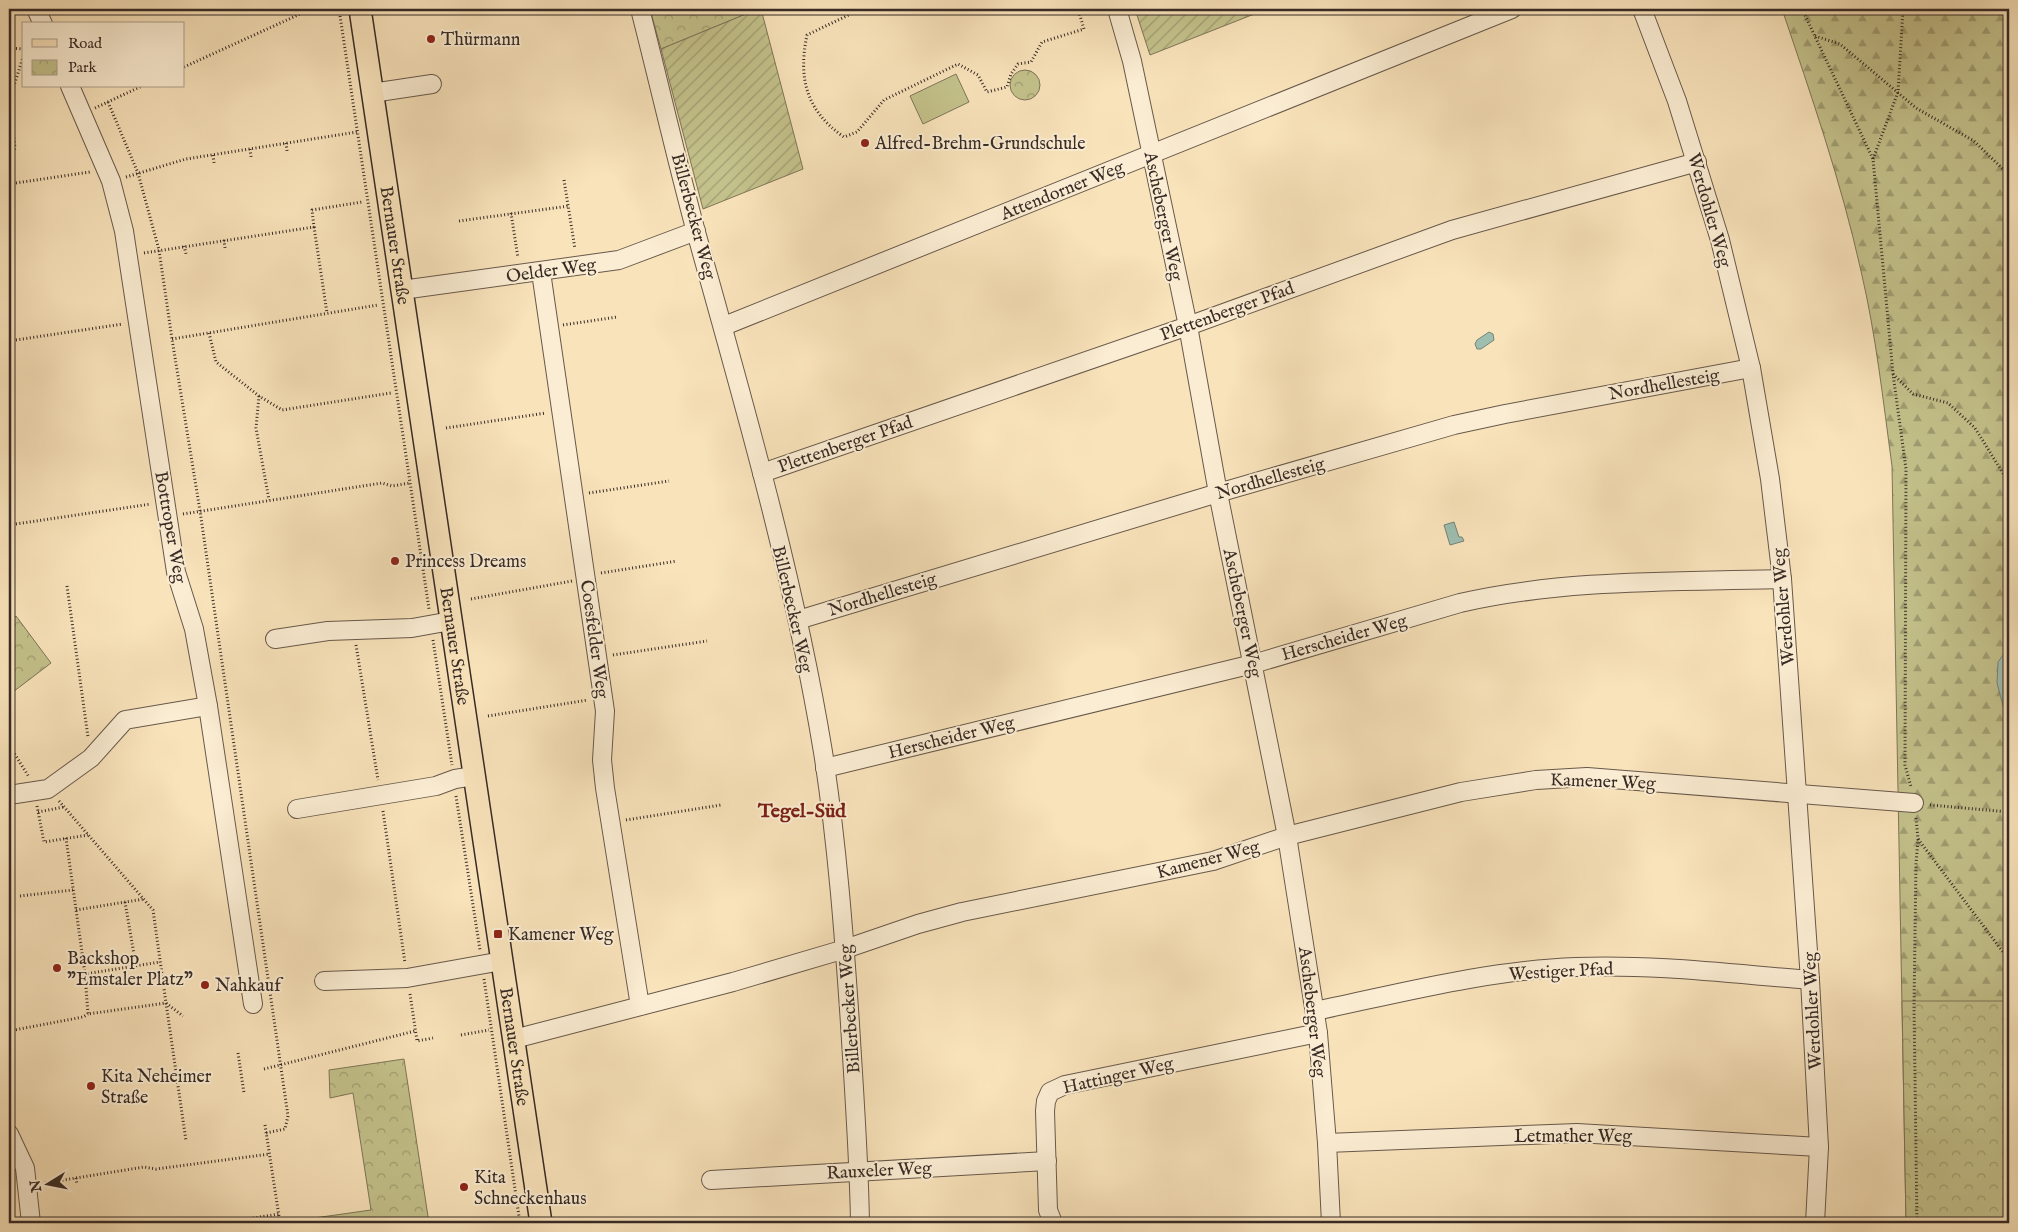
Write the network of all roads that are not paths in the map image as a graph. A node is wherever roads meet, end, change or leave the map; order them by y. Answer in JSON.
{"nodes":[{"id":1,"x":36,"y":9,"type":"edge"},
{"id":2,"x":360,"y":9,"type":"edge"},
{"id":3,"x":640,"y":9,"type":"edge"},
{"id":4,"x":1117,"y":9,"type":"edge"},
{"id":5,"x":1512,"y":9,"type":"edge"},
{"id":6,"x":1642,"y":9,"type":"edge"},
{"id":7,"x":42,"y":22,"type":"edge"},
{"id":8,"x":432,"y":84,"type":"dead end"},
{"id":9,"x":71,"y":88,"type":"edge"},
{"id":10,"x":372,"y":93,"type":"junction"},
{"id":11,"x":1151,"y":154,"type":"junction"},
{"id":12,"x":1697,"y":162,"type":"junction"},
{"id":13,"x":696,"y":231,"type":"junction"},
{"id":14,"x":541,"y":272,"type":"junction"},
{"id":15,"x":402,"y":290,"type":"junction"},
{"id":16,"x":724,"y":326,"type":"junction"},
{"id":17,"x":1188,"y":326,"type":"junction"},
{"id":18,"x":1751,"y":368,"type":"junction"},
{"id":19,"x":762,"y":473,"type":"junction"},
{"id":20,"x":1218,"y":494,"type":"junction"},
{"id":21,"x":1782,"y":579,"type":"junction"},
{"id":22,"x":798,"y":620,"type":"junction"},
{"id":23,"x":451,"y":621,"type":"junction"},
{"id":24,"x":275,"y":639,"type":"dead end"},
{"id":25,"x":1253,"y":664,"type":"junction"},
{"id":26,"x":208,"y":706,"type":"junction"},
{"id":27,"x":825,"y":768,"type":"junction"},
{"id":28,"x":474,"y":776,"type":"junction"},
{"id":29,"x":1798,"y":794,"type":"junction"},
{"id":30,"x":9,"y":795,"type":"edge"},
{"id":31,"x":1914,"y":803,"type":"road end"},
{"id":32,"x":296,"y":808,"type":"dead end"},
{"id":33,"x":1287,"y":836,"type":"junction"},
{"id":34,"x":845,"y":949,"type":"junction"},
{"id":35,"x":502,"y":961,"type":"junction"},
{"id":36,"x":1810,"y":980,"type":"junction"},
{"id":37,"x":324,"y":981,"type":"dead end"},
{"id":38,"x":253,"y":1004,"type":"dead end"},
{"id":39,"x":640,"y":1006,"type":"junction"},
{"id":40,"x":1315,"y":1011,"type":"junction"},
{"id":41,"x":1318,"y":1032,"type":"junction"},
{"id":42,"x":514,"y":1039,"type":"junction"},
{"id":43,"x":9,"y":1134,"type":"edge"},
{"id":44,"x":1327,"y":1143,"type":"junction"},
{"id":45,"x":1819,"y":1148,"type":"junction"},
{"id":46,"x":1047,"y":1161,"type":"junction"},
{"id":47,"x":859,"y":1172,"type":"junction"},
{"id":48,"x":710,"y":1180,"type":"dead end"},
{"id":49,"x":31,"y":1223,"type":"edge"},
{"id":50,"x":541,"y":1223,"type":"edge"},
{"id":51,"x":860,"y":1223,"type":"edge"},
{"id":52,"x":1053,"y":1223,"type":"edge"},
{"id":53,"x":1331,"y":1223,"type":"edge"},
{"id":54,"x":1815,"y":1223,"type":"edge"}],
"edges":[{"from":1,"to":7,"type":"street"},
{"from":2,"to":10,"type":"main road","name":"Bernauer Straße"},
{"from":3,"to":13,"type":"street","name":"Billerbecker Weg"},
{"from":4,"to":11,"type":"street","name":"Ascheberger Weg"},
{"from":5,"to":11,"type":"street","name":"Attendorner Weg"},
{"from":6,"to":12,"type":"street","name":"Werdohler Weg"},
{"from":8,"to":10,"type":"street"},
{"from":9,"to":26,"type":"street","name":"Bottroper Weg"},
{"from":10,"to":15,"type":"main road","name":"Bernauer Straße"},
{"from":11,"to":16,"type":"street","name":"Attendorner Weg"},
{"from":11,"to":17,"type":"street","name":"Ascheberger Weg"},
{"from":12,"to":17,"type":"street","name":"Plettenberger Pfad"},
{"from":12,"to":18,"type":"street","name":"Werdohler Weg"},
{"from":13,"to":14,"type":"street","name":"Oelder Weg"},
{"from":13,"to":16,"type":"street","name":"Billerbecker Weg"},
{"from":14,"to":15,"type":"street","name":"Oelder Weg"},
{"from":14,"to":39,"type":"street","name":"Coesfelder Weg"},
{"from":15,"to":23,"type":"main road","name":"Bernauer Straße"},
{"from":16,"to":19,"type":"street","name":"Billerbecker Weg"},
{"from":17,"to":19,"type":"street","name":"Plettenberger Pfad"},
{"from":17,"to":20,"type":"street","name":"Ascheberger Weg"},
{"from":18,"to":20,"type":"street","name":"Nordhellesteig"},
{"from":18,"to":21,"type":"street","name":"Werdohler Weg"},
{"from":19,"to":22,"type":"street","name":"Billerbecker Weg"},
{"from":20,"to":22,"type":"street","name":"Nordhellesteig"},
{"from":20,"to":25,"type":"street","name":"Ascheberger Weg"},
{"from":21,"to":25,"type":"street","name":"Herscheider Weg"},
{"from":21,"to":29,"type":"street","name":"Werdohler Weg"},
{"from":22,"to":27,"type":"street","name":"Billerbecker Weg"},
{"from":23,"to":24,"type":"street"},
{"from":23,"to":28,"type":"main road","name":"Bernauer Straße"},
{"from":25,"to":27,"type":"street","name":"Herscheider Weg"},
{"from":25,"to":33,"type":"street","name":"Ascheberger Weg"},
{"from":26,"to":30,"type":"street"},
{"from":26,"to":38,"type":"street","name":"Bottroper Weg"},
{"from":27,"to":34,"type":"street","name":"Billerbecker Weg"},
{"from":28,"to":32,"type":"street"},
{"from":28,"to":35,"type":"main road","name":"Bernauer Straße"},
{"from":29,"to":31,"type":"street","name":"Kamener Weg"},
{"from":29,"to":33,"type":"street","name":"Kamener Weg"},
{"from":29,"to":36,"type":"street","name":"Werdohler Weg"},
{"from":33,"to":34,"type":"street","name":"Kamener Weg"},
{"from":33,"to":40,"type":"street","name":"Ascheberger Weg"},
{"from":34,"to":39,"type":"street","name":"Kamener Weg"},
{"from":34,"to":47,"type":"street","name":"Billerbecker Weg"},
{"from":35,"to":37,"type":"street"},
{"from":35,"to":42,"type":"main road","name":"Bernauer Straße"},
{"from":36,"to":40,"type":"street","name":"Westiger Pfad"},
{"from":36,"to":45,"type":"street","name":"Werdohler Weg"},
{"from":39,"to":42,"type":"street","name":"Kamener Weg"},
{"from":40,"to":41,"type":"street","name":"Ascheberger Weg"},
{"from":41,"to":44,"type":"street","name":"Ascheberger Weg"},
{"from":41,"to":46,"type":"street","name":"Hattinger Weg"},
{"from":42,"to":50,"type":"main road","name":"Bernauer Straße"},
{"from":43,"to":49,"type":"street"},
{"from":44,"to":45,"type":"street","name":"Letmather Weg"},
{"from":44,"to":53,"type":"street","name":"Ascheberger Weg"},
{"from":45,"to":54,"type":"street","name":"Werdohler Weg"},
{"from":46,"to":47,"type":"street","name":"Rauxeler Weg"},
{"from":46,"to":52,"type":"street","name":"Hattinger Weg"},
{"from":47,"to":48,"type":"street","name":"Rauxeler Weg"},
{"from":47,"to":51,"type":"street","name":"Billerbecker Weg"}]}
